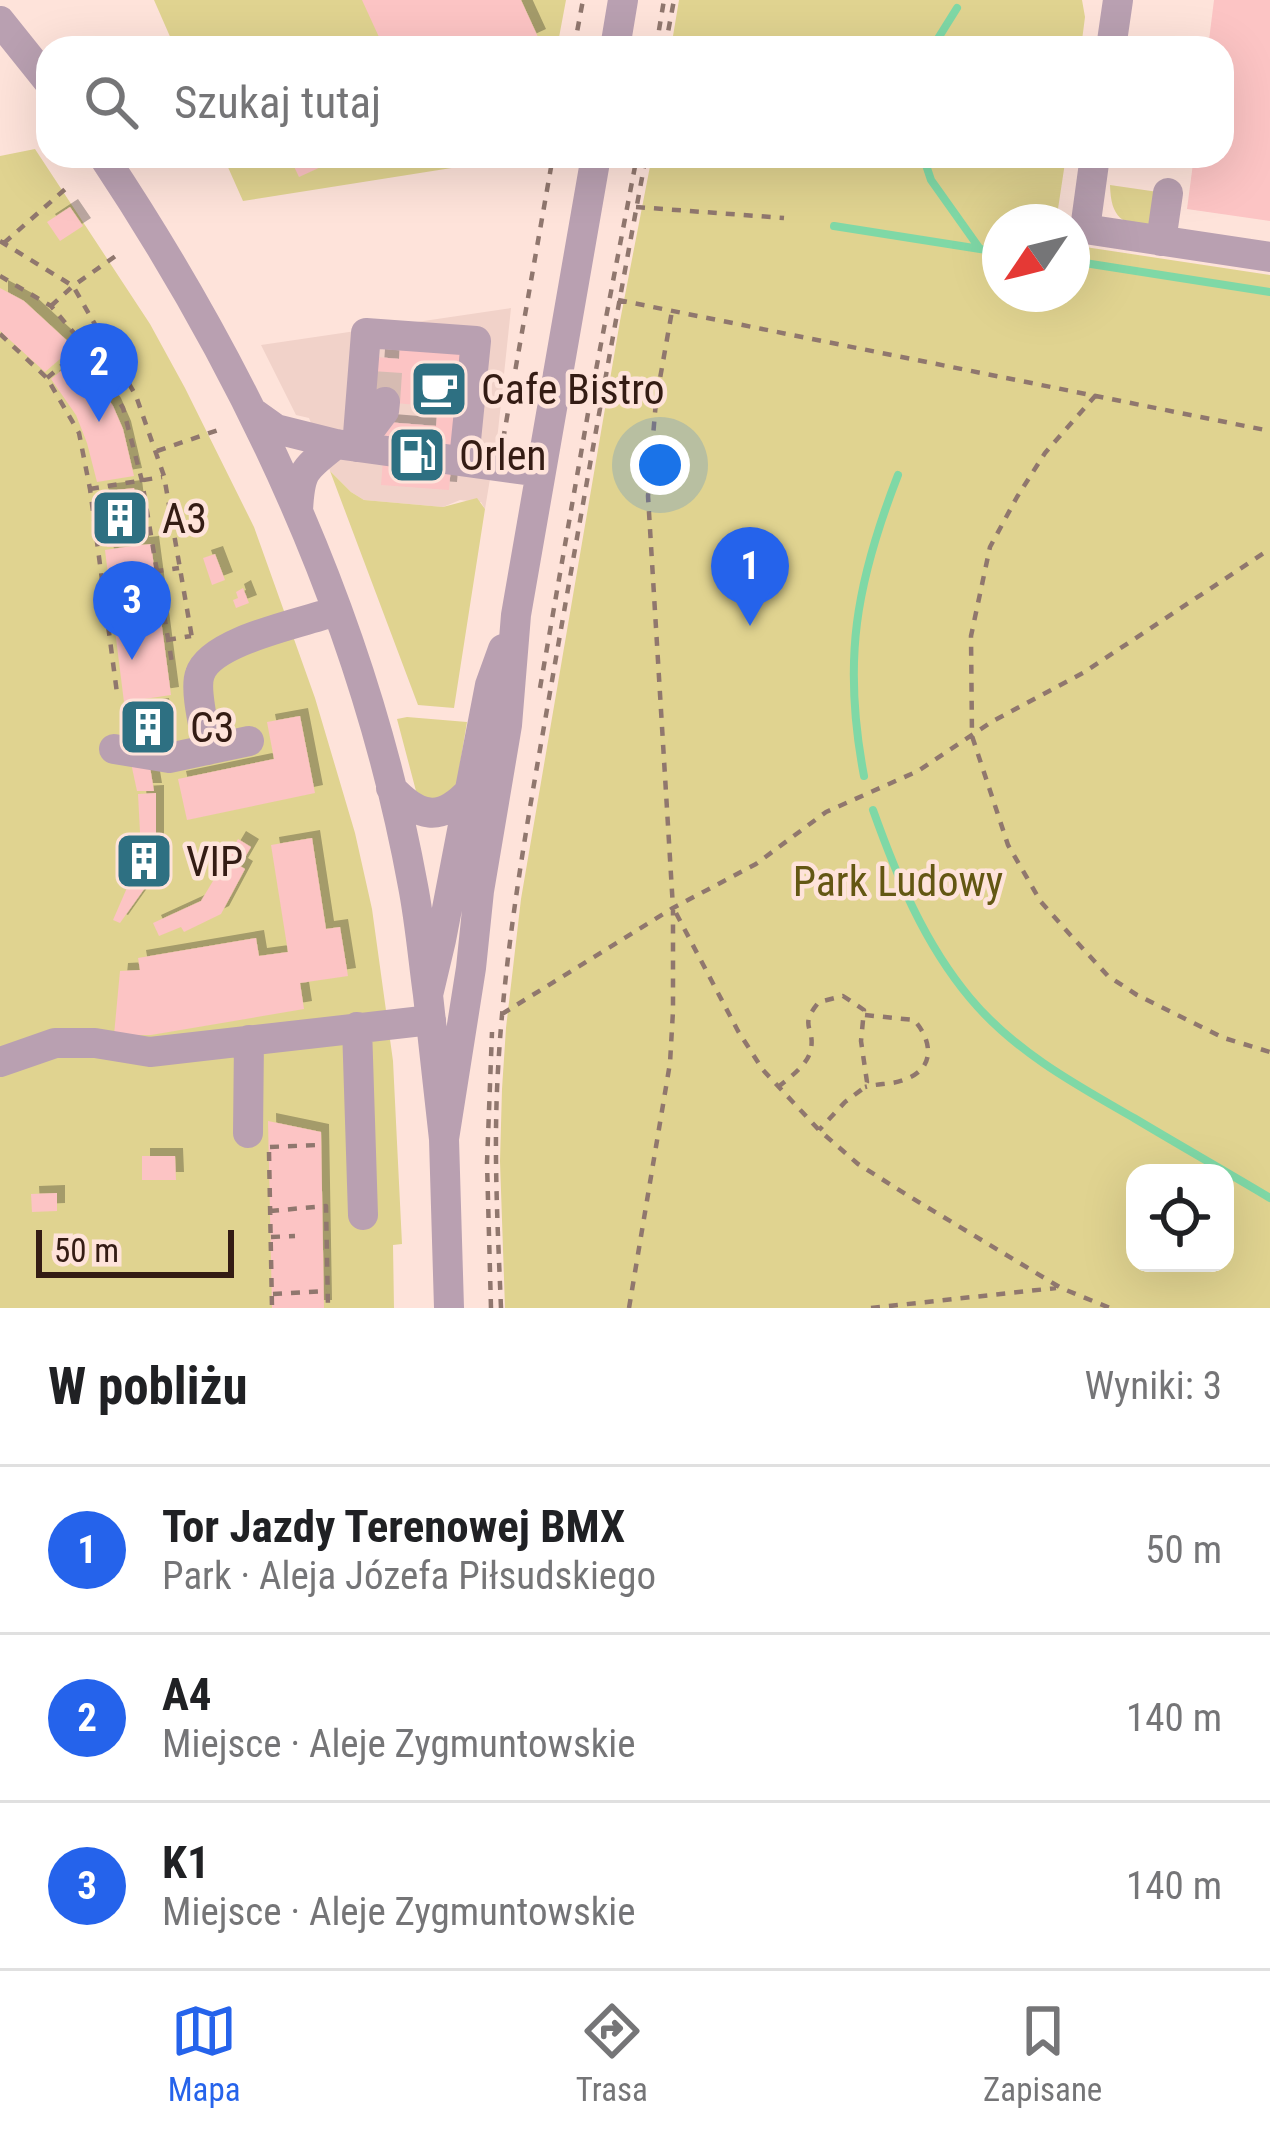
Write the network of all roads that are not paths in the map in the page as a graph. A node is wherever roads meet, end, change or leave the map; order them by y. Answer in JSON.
{"nodes":[{"id":1,"x":623,"y":0,"type":"edge"},
{"id":2,"x":1118,"y":0,"type":"edge"},
{"id":3,"x":0,"y":21,"type":"edge"},
{"id":4,"x":617,"y":36,"type":"edge"},
{"id":5,"x":1113,"y":36,"type":"edge"},
{"id":6,"x":36,"y":66,"type":"edge"},
{"id":7,"x":111,"y":168,"type":"edge"},
{"id":8,"x":594,"y":168,"type":"edge"},
{"id":9,"x":1093,"y":168,"type":"edge"},
{"id":10,"x":1168,"y":193,"type":"dead end"},
{"id":11,"x":1161,"y":241,"type":"junction"},
{"id":12,"x":1270,"y":256,"type":"edge"},
{"id":13,"x":385,"y":402,"type":"tunnel mouth"},
{"id":14,"x":550,"y":412,"type":"junction"},
{"id":15,"x":255,"y":414,"type":"junction"},
{"id":16,"x":346,"y":445,"type":"junction"},
{"id":17,"x":464,"y":460,"type":"junction"},
{"id":18,"x":498,"y":464,"type":"junction"},
{"id":19,"x":540,"y":472,"type":"junction"},
{"id":20,"x":298,"y":511,"type":"junction"},
{"id":21,"x":336,"y":611,"type":"junction"},
{"id":22,"x":516,"y":615,"type":"junction"},
{"id":23,"x":250,"y":741,"type":"dead end"},
{"id":24,"x":114,"y":748,"type":"dead end"},
{"id":25,"x":208,"y":750,"type":"junction"},
{"id":26,"x":392,"y":788,"type":"junction"},
{"id":27,"x":469,"y":792,"type":"junction"},
{"id":28,"x":429,"y":1007,"type":"junction"},
{"id":29,"x":357,"y":1027,"type":"junction"},
{"id":30,"x":249,"y":1040,"type":"junction"},
{"id":31,"x":0,"y":1063,"type":"edge"},
{"id":32,"x":443,"y":1139,"type":"junction"},
{"id":33,"x":259,"y":1140,"type":"road end"},
{"id":34,"x":364,"y":1215,"type":"dead end"},
{"id":35,"x":449,"y":1308,"type":"edge"}],
"edges":[{"from":1,"to":4,"type":"street"},
{"from":2,"to":5,"type":"street"},
{"from":3,"to":6,"type":"street"},
{"from":7,"to":15,"type":"street"},
{"from":8,"to":14,"type":"street"},
{"from":9,"to":11,"type":"street"},
{"from":10,"to":11,"type":"street"},
{"from":11,"to":12,"type":"street"},
{"from":13,"to":16,"type":"street"},
{"from":14,"to":18,"type":"street"},
{"from":14,"to":19,"type":"street"},
{"from":15,"to":16,"type":"street"},
{"from":15,"to":20,"type":"street"},
{"from":16,"to":17,"type":"street"},
{"from":16,"to":17,"type":"street"},
{"from":16,"to":20,"type":"street"},
{"from":17,"to":18,"type":"street"},
{"from":18,"to":19,"type":"street"},
{"from":19,"to":22,"type":"street"},
{"from":20,"to":21,"type":"street"},
{"from":21,"to":25,"type":"street"},
{"from":21,"to":26,"type":"street"},
{"from":22,"to":27,"type":"street"},
{"from":22,"to":32,"type":"street"},
{"from":23,"to":25,"type":"street"},
{"from":24,"to":25,"type":"street"},
{"from":26,"to":27,"type":"street"},
{"from":26,"to":28,"type":"street"},
{"from":27,"to":28,"type":"street"},
{"from":28,"to":29,"type":"street"},
{"from":28,"to":32,"type":"street"},
{"from":29,"to":30,"type":"street"},
{"from":29,"to":34,"type":"street"},
{"from":30,"to":31,"type":"street"},
{"from":30,"to":33,"type":"street"},
{"from":32,"to":35,"type":"street"}]}
